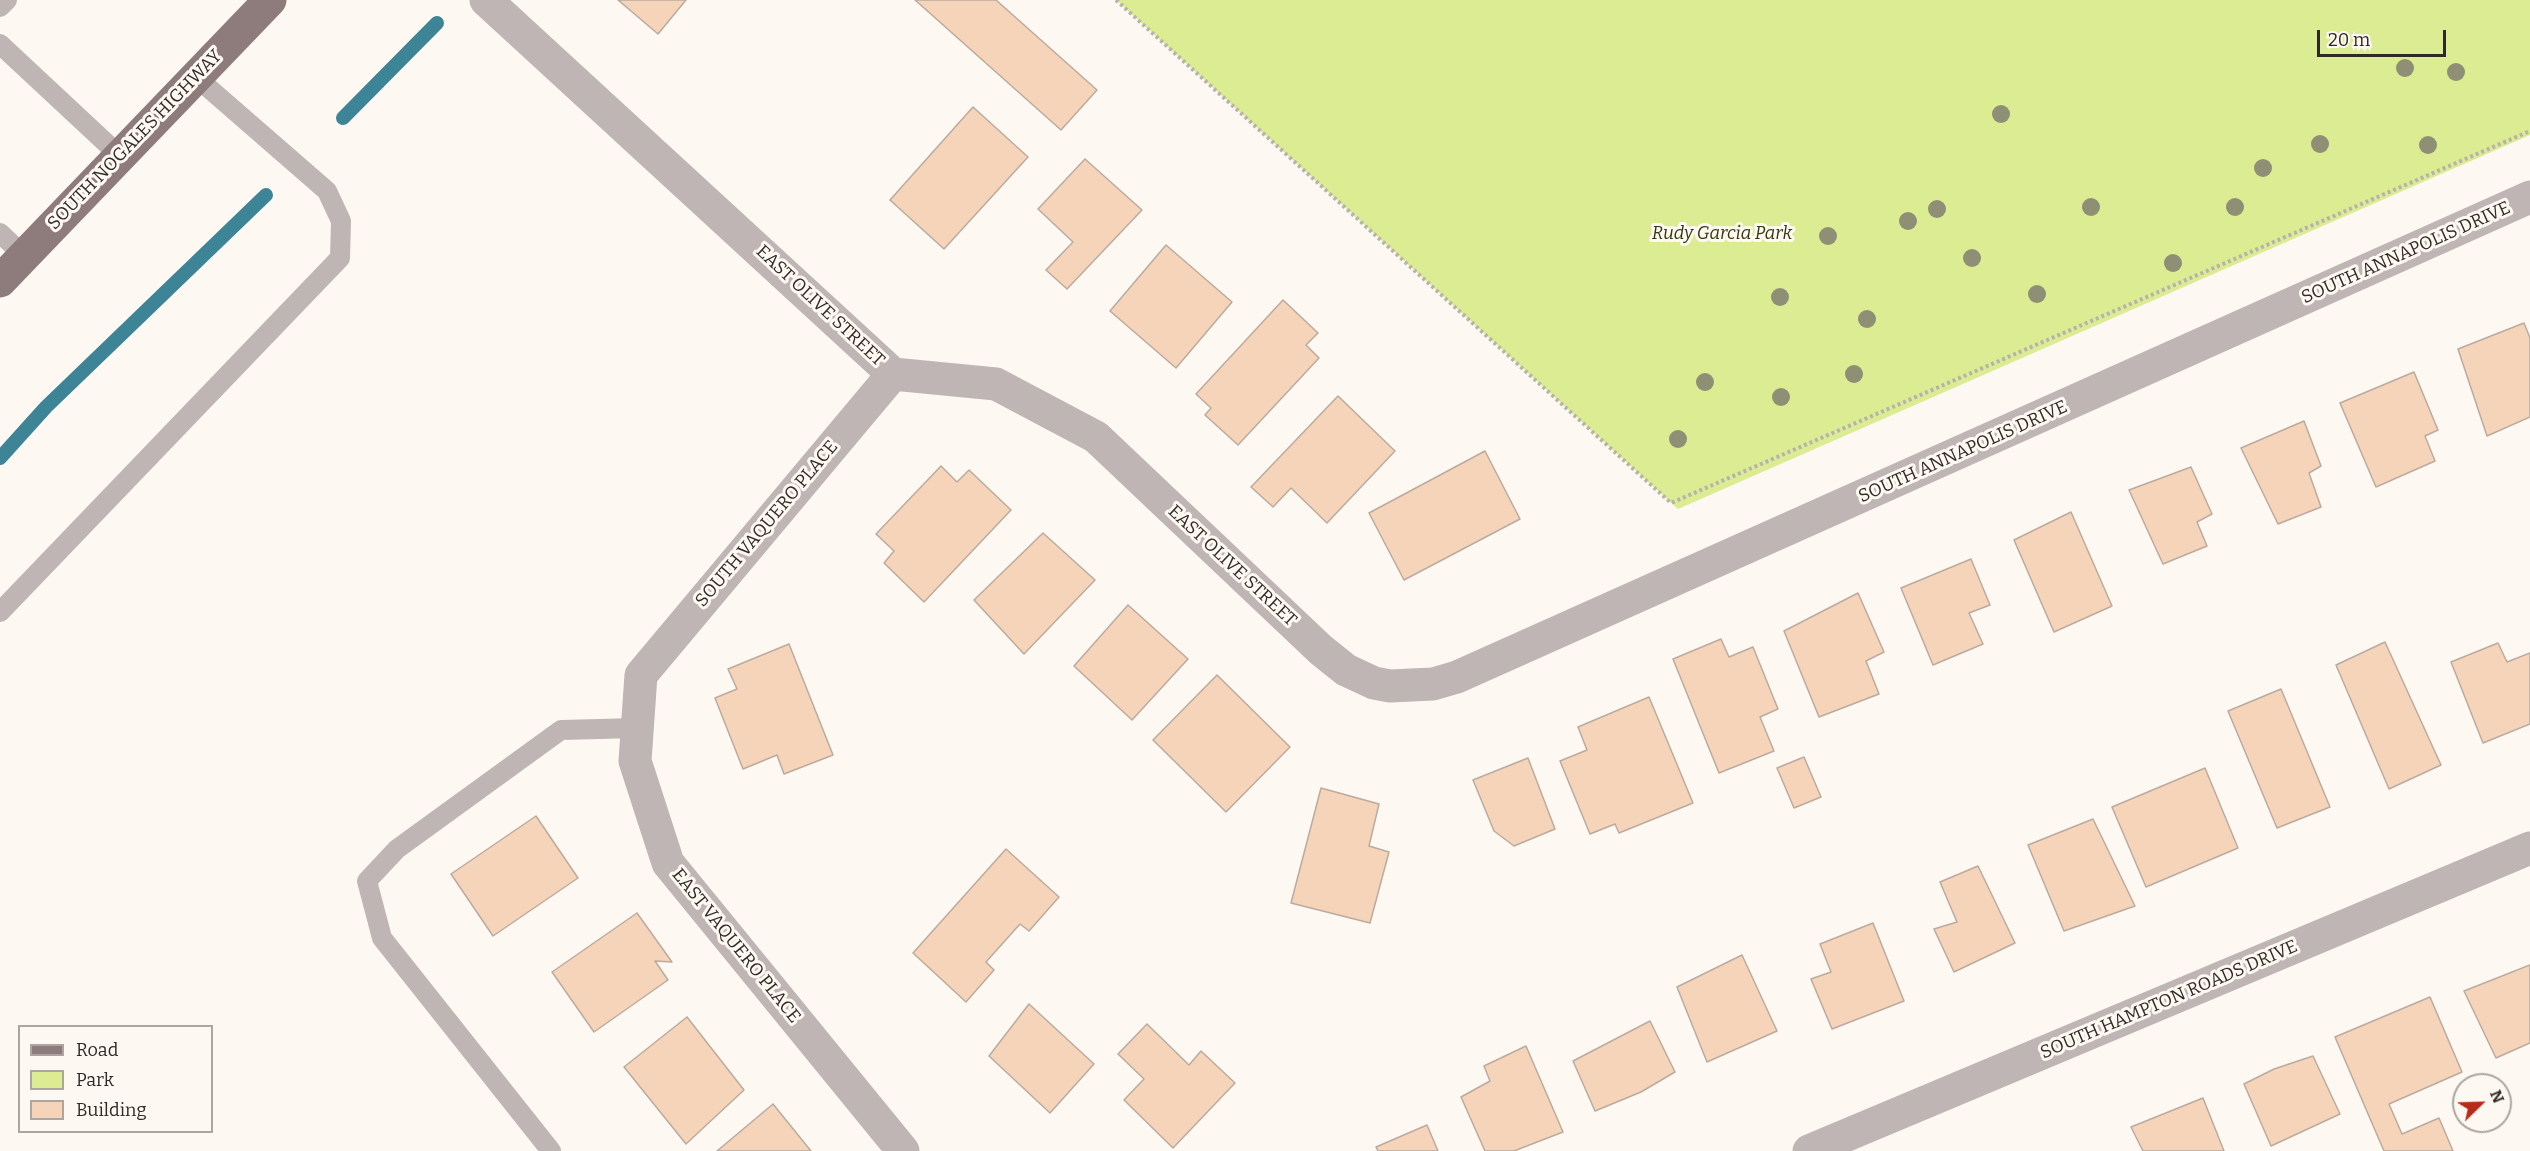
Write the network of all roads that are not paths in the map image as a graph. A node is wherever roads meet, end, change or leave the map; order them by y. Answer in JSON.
{"nodes":[{"id":1,"x":7,"y":0,"type":"edge"},
{"id":2,"x":270,"y":0,"type":"edge"},
{"id":3,"x":486,"y":0,"type":"edge"},
{"id":4,"x":0,"y":7,"type":"edge"},
{"id":5,"x":0,"y":44,"type":"edge"},
{"id":6,"x":196,"y":77,"type":"junction"},
{"id":7,"x":120,"y":156,"type":"junction"},
{"id":8,"x":2530,"y":197,"type":"edge"},
{"id":9,"x":0,"y":233,"type":"edge"},
{"id":10,"x":24,"y":256,"type":"junction"},
{"id":11,"x":0,"y":281,"type":"edge"},
{"id":12,"x":893,"y":374,"type":"junction"},
{"id":13,"x":0,"y":612,"type":"edge"},
{"id":14,"x":640,"y":675,"type":"joint"},
{"id":15,"x":1390,"y":686,"type":"joint"},
{"id":16,"x":637,"y":728,"type":"junction"},
{"id":17,"x":2530,"y":848,"type":"edge"},
{"id":18,"x":551,"y":1151,"type":"edge"},
{"id":19,"x":903,"y":1151,"type":"edge"},
{"id":20,"x":1809,"y":1151,"type":"edge"}],
"edges":[{"from":1,"to":4,"type":"lane"},
{"from":2,"to":6,"type":"main road","name":"SOUTH NOGALES HIGHWAY"},
{"from":3,"to":12,"type":"street","name":"EAST OLIVE STREET"},
{"from":5,"to":7,"type":"lane"},
{"from":6,"to":7,"type":"main road","name":"SOUTH NOGALES HIGHWAY"},
{"from":6,"to":13,"type":"lane"},
{"from":7,"to":10,"type":"main road","name":"SOUTH NOGALES HIGHWAY"},
{"from":8,"to":15,"type":"street","name":"SOUTH ANNAPOLIS DRIVE"},
{"from":9,"to":10,"type":"lane"},
{"from":10,"to":11,"type":"main road","name":"SOUTH NOGALES HIGHWAY"},
{"from":12,"to":14,"type":"street","name":"SOUTH VAQUERO PLACE"},
{"from":12,"to":15,"type":"street","name":"EAST OLIVE STREET"},
{"from":14,"to":16,"type":"street","name":"EAST VAQUERO PLACE"},
{"from":16,"to":18,"type":"lane"},
{"from":16,"to":19,"type":"street","name":"EAST VAQUERO PLACE"},
{"from":17,"to":20,"type":"street","name":"SOUTH HAMPTON ROADS DRIVE"}]}
